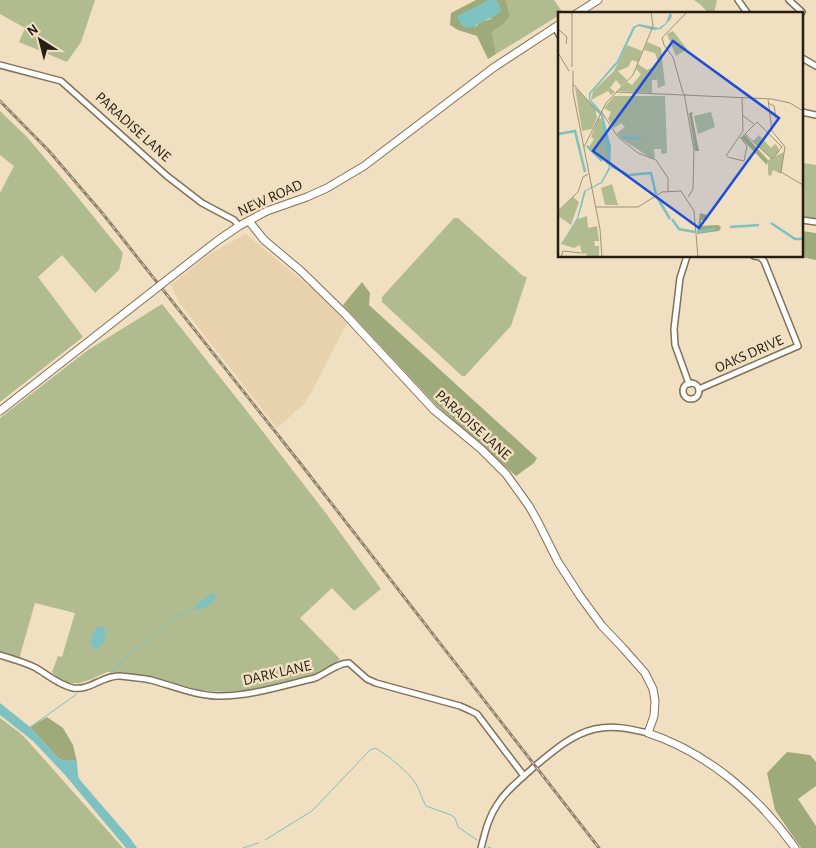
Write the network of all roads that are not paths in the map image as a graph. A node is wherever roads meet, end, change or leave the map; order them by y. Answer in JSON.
{"nodes":[{"id":1,"x":598,"y":0,"type":"edge"},
{"id":2,"x":738,"y":0,"type":"edge"},
{"id":3,"x":789,"y":0,"type":"edge"},
{"id":4,"x":579,"y":12,"type":"edge"},
{"id":5,"x":747,"y":12,"type":"edge"},
{"id":6,"x":802,"y":12,"type":"dead end"},
{"id":7,"x":557,"y":26,"type":"edge"},
{"id":8,"x":804,"y":59,"type":"edge"},
{"id":9,"x":0,"y":66,"type":"edge"},
{"id":10,"x":816,"y":66,"type":"edge"},
{"id":11,"x":249,"y":221,"type":"junction"},
{"id":12,"x":239,"y":226,"type":"junction"},
{"id":13,"x":687,"y":258,"type":"edge"},
{"id":14,"x":761,"y":258,"type":"edge"},
{"id":15,"x":689,"y":384,"type":"junction"},
{"id":16,"x":699,"y":389,"type":"junction"},
{"id":17,"x":0,"y":411,"type":"edge"},
{"id":18,"x":0,"y":655,"type":"edge"},
{"id":19,"x":648,"y":733,"type":"junction"},
{"id":20,"x":524,"y":776,"type":"junction"},
{"id":21,"x":480,"y":848,"type":"edge"},
{"id":22,"x":795,"y":848,"type":"edge"}],
"edges":[{"from":1,"to":4,"type":"street"},
{"from":2,"to":5,"type":"street"},
{"from":3,"to":6,"type":"street"},
{"from":7,"to":11,"type":"street","name":"NEW ROAD"},
{"from":8,"to":10,"type":"street"},
{"from":9,"to":12,"type":"street","name":"PARADISE LANE"},
{"from":11,"to":12,"type":"street","name":"NEW ROAD"},
{"from":11,"to":19,"type":"street","name":"PARADISE LANE"},
{"from":12,"to":17,"type":"street","name":"NEW ROAD","bridge":true},
{"from":13,"to":15,"type":"street"},
{"from":14,"to":16,"type":"street","name":"OAKS DRIVE"},
{"from":15,"to":16,"type":"street"},
{"from":15,"to":16,"type":"street"},
{"from":18,"to":20,"type":"street","name":"DARK LANE"},
{"from":19,"to":20,"type":"street"},
{"from":19,"to":22,"type":"street"},
{"from":20,"to":21,"type":"street"}]}
